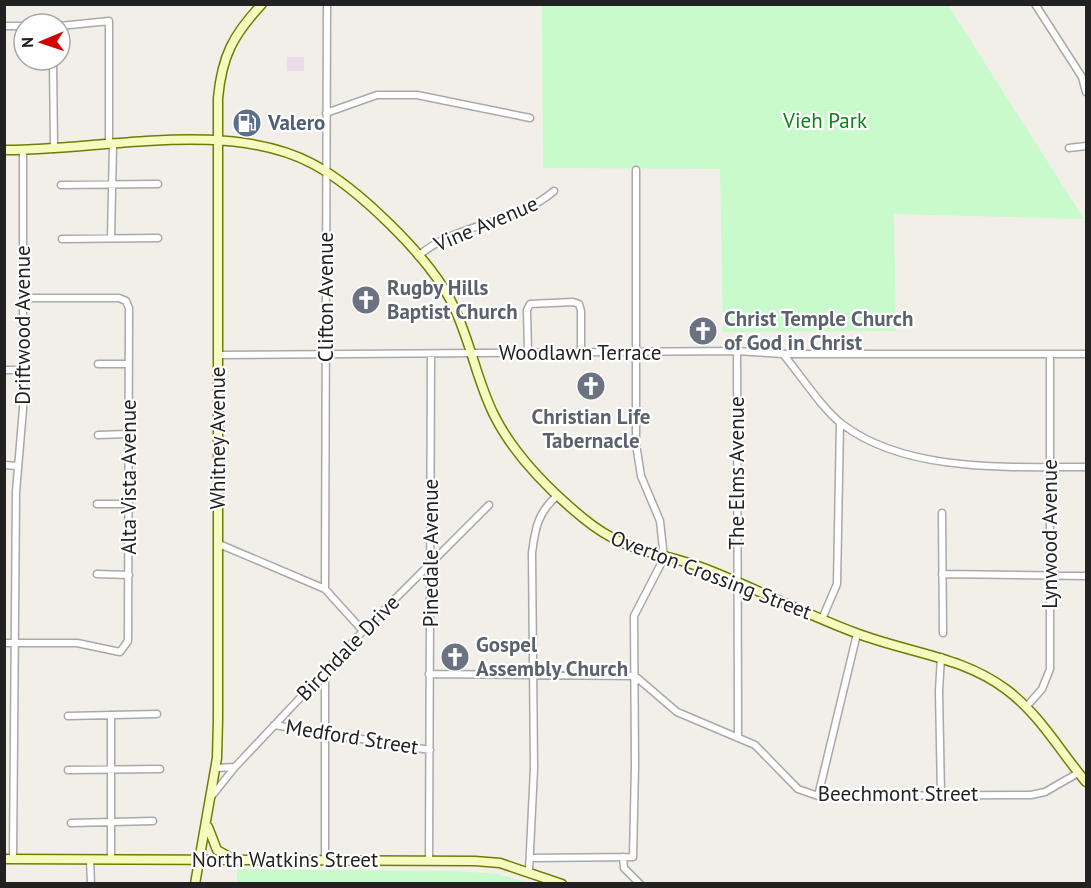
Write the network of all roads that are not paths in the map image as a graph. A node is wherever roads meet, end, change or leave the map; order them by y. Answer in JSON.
{"nodes":[{"id":1,"x":262,"y":4,"type":"edge"},
{"id":2,"x":327,"y":4,"type":"edge"},
{"id":3,"x":1035,"y":4,"type":"edge"},
{"id":4,"x":72,"y":25,"type":"edge"},
{"id":5,"x":53,"y":72,"type":"edge"},
{"id":6,"x":1086,"y":92,"type":"edge"},
{"id":7,"x":326,"y":113,"type":"junction"},
{"id":8,"x":530,"y":118,"type":"dead end"},
{"id":9,"x":218,"y":141,"type":"junction"},
{"id":10,"x":111,"y":144,"type":"junction"},
{"id":11,"x":1086,"y":146,"type":"edge"},
{"id":12,"x":1069,"y":148,"type":"dead end"},
{"id":13,"x":54,"y":149,"type":"junction"},
{"id":14,"x":4,"y":150,"type":"edge"},
{"id":15,"x":23,"y":150,"type":"junction"},
{"id":16,"x":636,"y":170,"type":"dead end"},
{"id":17,"x":326,"y":172,"type":"junction"},
{"id":18,"x":112,"y":184,"type":"junction"},
{"id":19,"x":158,"y":184,"type":"dead end"},
{"id":20,"x":61,"y":185,"type":"dead end"},
{"id":21,"x":554,"y":191,"type":"dead end"},
{"id":22,"x":111,"y":238,"type":"junction"},
{"id":23,"x":158,"y":238,"type":"dead end"},
{"id":24,"x":62,"y":239,"type":"dead end"},
{"id":25,"x":418,"y":256,"type":"junction"},
{"id":26,"x":23,"y":298,"type":"junction"},
{"id":27,"x":737,"y":351,"type":"junction"},
{"id":28,"x":528,"y":353,"type":"junction"},
{"id":29,"x":431,"y":354,"type":"junction"},
{"id":30,"x":473,"y":354,"type":"junction"},
{"id":31,"x":581,"y":354,"type":"junction"},
{"id":32,"x":636,"y":354,"type":"junction"},
{"id":33,"x":783,"y":354,"type":"junction"},
{"id":34,"x":1050,"y":354,"type":"junction"},
{"id":35,"x":1086,"y":354,"type":"edge"},
{"id":36,"x":218,"y":355,"type":"junction"},
{"id":37,"x":326,"y":356,"type":"junction"},
{"id":38,"x":98,"y":364,"type":"dead end"},
{"id":39,"x":129,"y":364,"type":"junction"},
{"id":40,"x":4,"y":370,"type":"edge"},
{"id":41,"x":23,"y":370,"type":"junction"},
{"id":42,"x":840,"y":423,"type":"junction"},
{"id":43,"x":128,"y":434,"type":"junction"},
{"id":44,"x":98,"y":435,"type":"dead end"},
{"id":45,"x":4,"y":465,"type":"edge"},
{"id":46,"x":18,"y":466,"type":"junction"},
{"id":47,"x":1050,"y":467,"type":"junction"},
{"id":48,"x":1086,"y":467,"type":"edge"},
{"id":49,"x":558,"y":495,"type":"junction"},
{"id":50,"x":97,"y":504,"type":"dead end"},
{"id":51,"x":129,"y":504,"type":"junction"},
{"id":52,"x":489,"y":505,"type":"dead end"},
{"id":53,"x":942,"y":513,"type":"dead end"},
{"id":54,"x":219,"y":544,"type":"junction"},
{"id":55,"x":664,"y":558,"type":"junction"},
{"id":56,"x":431,"y":564,"type":"junction"},
{"id":57,"x":97,"y":574,"type":"dead end"},
{"id":58,"x":942,"y":574,"type":"junction"},
{"id":59,"x":129,"y":575,"type":"junction"},
{"id":60,"x":1050,"y":576,"type":"junction"},
{"id":61,"x":1086,"y":576,"type":"edge"},
{"id":62,"x":737,"y":583,"type":"junction"},
{"id":63,"x":325,"y":589,"type":"junction"},
{"id":64,"x":822,"y":619,"type":"junction"},
{"id":65,"x":363,"y":631,"type":"junction"},
{"id":66,"x":943,"y":633,"type":"dead end"},
{"id":67,"x":857,"y":634,"type":"junction"},
{"id":68,"x":4,"y":643,"type":"edge"},
{"id":69,"x":15,"y":643,"type":"junction"},
{"id":70,"x":941,"y":657,"type":"junction"},
{"id":71,"x":325,"y":672,"type":"junction"},
{"id":72,"x":429,"y":674,"type":"junction"},
{"id":73,"x":533,"y":675,"type":"junction"},
{"id":74,"x":635,"y":676,"type":"junction"},
{"id":75,"x":1027,"y":706,"type":"junction"},
{"id":76,"x":157,"y":714,"type":"dead end"},
{"id":77,"x":111,"y":715,"type":"junction"},
{"id":78,"x":68,"y":716,"type":"dead end"},
{"id":79,"x":274,"y":725,"type":"junction"},
{"id":80,"x":325,"y":735,"type":"junction"},
{"id":81,"x":738,"y":738,"type":"junction"},
{"id":82,"x":430,"y":750,"type":"junction"},
{"id":83,"x":235,"y":767,"type":"junction"},
{"id":84,"x":215,"y":768,"type":"junction"},
{"id":85,"x":160,"y":769,"type":"dead end"},
{"id":86,"x":68,"y":770,"type":"dead end"},
{"id":87,"x":111,"y":770,"type":"junction"},
{"id":88,"x":1078,"y":773,"type":"junction"},
{"id":89,"x":1086,"y":782,"type":"edge"},
{"id":90,"x":941,"y":795,"type":"junction"},
{"id":91,"x":818,"y":796,"type":"junction"},
{"id":92,"x":211,"y":798,"type":"junction"},
{"id":93,"x":153,"y":821,"type":"dead end"},
{"id":94,"x":207,"y":821,"type":"junction"},
{"id":95,"x":111,"y":822,"type":"junction"},
{"id":96,"x":71,"y":823,"type":"dead end"},
{"id":97,"x":623,"y":857,"type":"junction"},
{"id":98,"x":531,"y":858,"type":"junction"},
{"id":99,"x":9,"y":859,"type":"edge"},
{"id":100,"x":111,"y":859,"type":"junction"},
{"id":101,"x":199,"y":859,"type":"junction"},
{"id":102,"x":90,"y":860,"type":"junction"},
{"id":103,"x":237,"y":860,"type":"junction"},
{"id":104,"x":429,"y":860,"type":"junction"},
{"id":105,"x":326,"y":861,"type":"junction"},
{"id":106,"x":529,"y":871,"type":"junction"},
{"id":107,"x":91,"y":884,"type":"edge"},
{"id":108,"x":195,"y":884,"type":"edge"},
{"id":109,"x":562,"y":884,"type":"edge"},
{"id":110,"x":640,"y":884,"type":"edge"}],
"edges":[{"from":1,"to":9,"type":"main road","name":"Whitney Avenue"},
{"from":2,"to":7,"type":"street","name":"Clifton Avenue"},
{"from":3,"to":6,"type":"street"},
{"from":4,"to":10,"type":"street"},
{"from":5,"to":13,"type":"street"},
{"from":7,"to":8,"type":"street"},
{"from":7,"to":17,"type":"street","name":"Clifton Avenue"},
{"from":9,"to":10,"type":"main road","name":"Overton Crossing Street"},
{"from":9,"to":17,"type":"main road","name":"Overton Crossing Street"},
{"from":9,"to":36,"type":"main road","name":"Whitney Avenue"},
{"from":10,"to":13,"type":"main road","name":"Overton Crossing Street"},
{"from":10,"to":18,"type":"street"},
{"from":11,"to":12,"type":"street"},
{"from":13,"to":15,"type":"main road","name":"Overton Crossing Street"},
{"from":14,"to":15,"type":"main road","name":"Overton Crossing Street"},
{"from":15,"to":26,"type":"street","name":"Driftwood Avenue"},
{"from":16,"to":32,"type":"street"},
{"from":17,"to":25,"type":"main road","name":"Overton Crossing Street"},
{"from":17,"to":37,"type":"street","name":"Clifton Avenue"},
{"from":18,"to":19,"type":"street"},
{"from":18,"to":20,"type":"street"},
{"from":18,"to":22,"type":"street"},
{"from":21,"to":25,"type":"street","name":"Vine Avenue"},
{"from":22,"to":23,"type":"street"},
{"from":22,"to":24,"type":"street"},
{"from":25,"to":30,"type":"main road","name":"Overton Crossing Street"},
{"from":26,"to":39,"type":"street","name":"Alta Vista Avenue"},
{"from":26,"to":41,"type":"street","name":"Driftwood Avenue"},
{"from":27,"to":32,"type":"street","name":"Woodlawn Terrace"},
{"from":27,"to":33,"type":"street","name":"Woodlawn Terrace"},
{"from":27,"to":62,"type":"street","name":"The Elms Avenue"},
{"from":28,"to":30,"type":"street","name":"Woodlawn Terrace"},
{"from":28,"to":31,"type":"street","name":"Woodlawn Terrace"},
{"from":28,"to":31,"type":"street"},
{"from":29,"to":30,"type":"street","name":"Woodlawn Terrace"},
{"from":29,"to":37,"type":"street","name":"Woodlawn Terrace"},
{"from":29,"to":56,"type":"street","name":"Pinedale Avenue"},
{"from":30,"to":49,"type":"main road","name":"Overton Crossing Street"},
{"from":31,"to":32,"type":"street","name":"Woodlawn Terrace"},
{"from":32,"to":55,"type":"street"},
{"from":33,"to":34,"type":"street","name":"Woodlawn Terrace"},
{"from":33,"to":42,"type":"street"},
{"from":34,"to":35,"type":"street","name":"Woodlawn Terrace"},
{"from":34,"to":47,"type":"street","name":"Lynwood Avenue"},
{"from":36,"to":37,"type":"street","name":"Woodlawn Terrace"},
{"from":36,"to":54,"type":"main road","name":"Whitney Avenue"},
{"from":37,"to":63,"type":"street","name":"Clifton Avenue"},
{"from":38,"to":39,"type":"street"},
{"from":39,"to":43,"type":"street","name":"Alta Vista Avenue"},
{"from":40,"to":41,"type":"street"},
{"from":41,"to":46,"type":"street","name":"Driftwood Avenue"},
{"from":42,"to":47,"type":"street"},
{"from":42,"to":64,"type":"street"},
{"from":43,"to":44,"type":"street"},
{"from":43,"to":51,"type":"street","name":"Alta Vista Avenue"},
{"from":45,"to":46,"type":"street"},
{"from":46,"to":69,"type":"street","name":"Driftwood Avenue"},
{"from":47,"to":48,"type":"street"},
{"from":47,"to":60,"type":"street","name":"Lynwood Avenue"},
{"from":49,"to":55,"type":"main road","name":"Overton Crossing Street"},
{"from":49,"to":73,"type":"street"},
{"from":50,"to":51,"type":"street"},
{"from":51,"to":59,"type":"street","name":"Alta Vista Avenue"},
{"from":52,"to":56,"type":"street","name":"Birchdale Drive"},
{"from":53,"to":58,"type":"street"},
{"from":54,"to":63,"type":"street"},
{"from":54,"to":84,"type":"main road","name":"Whitney Avenue"},
{"from":55,"to":62,"type":"main road","name":"Overton Crossing Street"},
{"from":55,"to":74,"type":"street"},
{"from":56,"to":65,"type":"street","name":"Birchdale Drive"},
{"from":56,"to":72,"type":"street","name":"Pinedale Avenue"},
{"from":57,"to":59,"type":"street"},
{"from":58,"to":60,"type":"street"},
{"from":58,"to":66,"type":"street"},
{"from":59,"to":69,"type":"street","name":"Alta Vista Avenue"},
{"from":60,"to":61,"type":"street"},
{"from":60,"to":75,"type":"street","name":"Lynwood Avenue"},
{"from":62,"to":64,"type":"main road","name":"Overton Crossing Street"},
{"from":62,"to":81,"type":"street","name":"The Elms Avenue"},
{"from":63,"to":65,"type":"street"},
{"from":64,"to":67,"type":"main road","name":"Overton Crossing Street"},
{"from":65,"to":71,"type":"street","name":"Birchdale Drive"},
{"from":67,"to":70,"type":"main road","name":"Overton Crossing Street"},
{"from":67,"to":91,"type":"street"},
{"from":68,"to":69,"type":"street"},
{"from":69,"to":99,"type":"street","name":"Driftwood Avenue"},
{"from":70,"to":75,"type":"main road","name":"Overton Crossing Street"},
{"from":70,"to":90,"type":"street"},
{"from":71,"to":79,"type":"street","name":"Birchdale Drive"},
{"from":71,"to":80,"type":"street"},
{"from":72,"to":73,"type":"street"},
{"from":72,"to":82,"type":"street","name":"Pinedale Avenue"},
{"from":73,"to":74,"type":"street"},
{"from":73,"to":98,"type":"street"},
{"from":74,"to":81,"type":"street","name":"Beechmont Street"},
{"from":74,"to":97,"type":"street"},
{"from":75,"to":88,"type":"main road","name":"Overton Crossing Street"},
{"from":76,"to":77,"type":"street"},
{"from":77,"to":78,"type":"street"},
{"from":77,"to":87,"type":"street"},
{"from":79,"to":80,"type":"street","name":"Medford Street"},
{"from":79,"to":83,"type":"street","name":"Birchdale Drive"},
{"from":80,"to":82,"type":"street","name":"Medford Street"},
{"from":80,"to":105,"type":"street"},
{"from":81,"to":91,"type":"street","name":"Beechmont Street"},
{"from":82,"to":104,"type":"street","name":"Pinedale Avenue"},
{"from":83,"to":84,"type":"street"},
{"from":83,"to":92,"type":"street","name":"Birchdale Drive"},
{"from":84,"to":92,"type":"main road","name":"Whitney Avenue"},
{"from":85,"to":87,"type":"street"},
{"from":86,"to":87,"type":"street"},
{"from":87,"to":95,"type":"street"},
{"from":88,"to":89,"type":"main road","name":"Overton Crossing Street"},
{"from":88,"to":90,"type":"street","name":"Beechmont Street"},
{"from":90,"to":91,"type":"street","name":"Beechmont Street"},
{"from":92,"to":94,"type":"main road","name":"Whitney Avenue"},
{"from":93,"to":95,"type":"street"},
{"from":94,"to":101,"type":"main road","name":"Whitney Avenue"},
{"from":94,"to":103,"type":"main road"},
{"from":95,"to":96,"type":"street"},
{"from":95,"to":100,"type":"street"},
{"from":97,"to":98,"type":"street"},
{"from":97,"to":110,"type":"street"},
{"from":98,"to":106,"type":"street"},
{"from":99,"to":102,"type":"main road","name":"North Watkins Street"},
{"from":100,"to":101,"type":"main road","name":"North Watkins Street"},
{"from":100,"to":102,"type":"main road","name":"North Watkins Street"},
{"from":101,"to":103,"type":"main road","name":"North Watkins Street"},
{"from":101,"to":108,"type":"main road","name":"Whitney Avenue"},
{"from":102,"to":107,"type":"street"},
{"from":103,"to":105,"type":"main road","name":"North Watkins Street"},
{"from":104,"to":105,"type":"main road","name":"North Watkins Street"},
{"from":104,"to":106,"type":"main road","name":"North Watkins Street"},
{"from":106,"to":109,"type":"main road","name":"North Watkins Street"}]}
